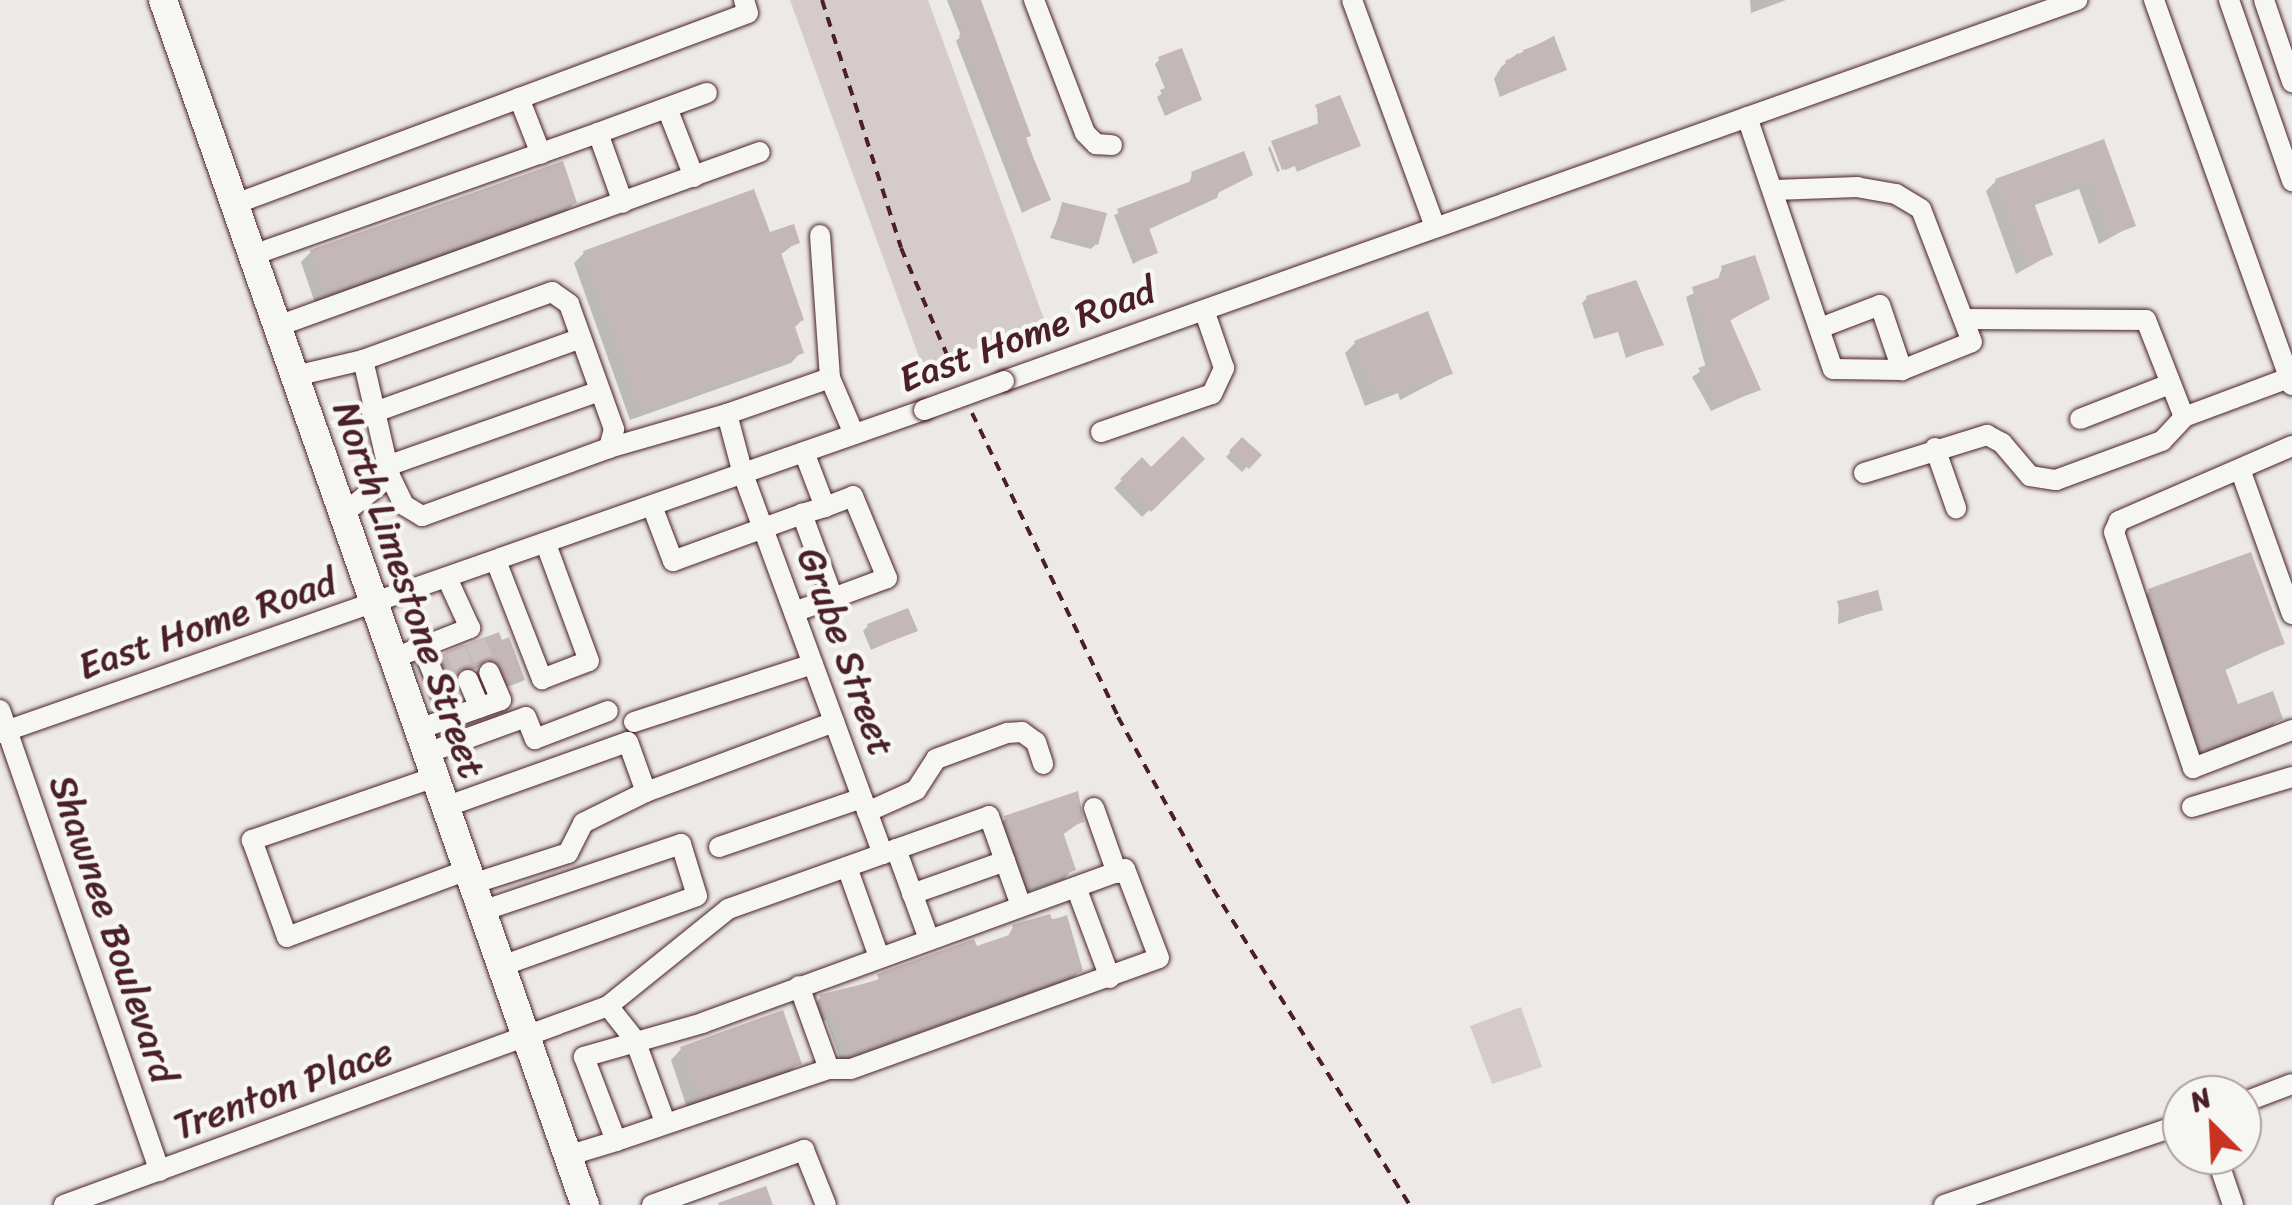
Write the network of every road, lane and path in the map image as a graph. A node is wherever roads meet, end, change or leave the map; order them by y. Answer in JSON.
{"nodes":[{"id":1,"x":164,"y":0,"type":"edge"},
{"id":2,"x":744,"y":0,"type":"edge"},
{"id":3,"x":822,"y":0,"type":"edge"},
{"id":4,"x":1034,"y":0,"type":"edge"},
{"id":5,"x":1352,"y":0,"type":"edge"},
{"id":6,"x":2077,"y":0,"type":"edge"},
{"id":7,"x":2154,"y":0,"type":"edge"},
{"id":8,"x":2229,"y":0,"type":"edge"},
{"id":9,"x":2264,"y":0,"type":"edge"},
{"id":10,"x":2020,"y":9,"type":"edge"},
{"id":11,"x":2292,"y":82,"type":"edge"},
{"id":12,"x":707,"y":92,"type":"dead end"},
{"id":13,"x":518,"y":98,"type":"junction"},
{"id":14,"x":666,"y":108,"type":"junction"},
{"id":15,"x":1747,"y":117,"type":"junction"},
{"id":16,"x":598,"y":133,"type":"junction"},
{"id":17,"x":1112,"y":145,"type":"dead end"},
{"id":18,"x":760,"y":152,"type":"dead end"},
{"id":19,"x":541,"y":154,"type":"junction"},
{"id":20,"x":694,"y":177,"type":"junction"},
{"id":21,"x":2292,"y":180,"type":"edge"},
{"id":22,"x":1774,"y":190,"type":"junction"},
{"id":23,"x":623,"y":202,"type":"junction"},
{"id":24,"x":235,"y":204,"type":"junction"},
{"id":25,"x":1435,"y":227,"type":"junction"},
{"id":26,"x":820,"y":235,"type":"dead end"},
{"id":27,"x":253,"y":255,"type":"junction"},
{"id":28,"x":1204,"y":310,"type":"junction"},
{"id":29,"x":1964,"y":319,"type":"junction"},
{"id":30,"x":278,"y":326,"type":"junction"},
{"id":31,"x":1820,"y":328,"type":"junction"},
{"id":32,"x":581,"y":338,"type":"junction"},
{"id":33,"x":363,"y":360,"type":"junction"},
{"id":34,"x":1902,"y":370,"type":"junction"},
{"id":35,"x":295,"y":376,"type":"junction"},
{"id":36,"x":830,"y":378,"type":"junction"},
{"id":37,"x":2290,"y":382,"type":"edge"},
{"id":38,"x":2170,"y":384,"type":"junction"},
{"id":39,"x":600,"y":391,"type":"junction"},
{"id":40,"x":964,"y":394,"type":"dead end"},
{"id":41,"x":972,"y":412,"type":"dead end"},
{"id":42,"x":372,"y":413,"type":"junction"},
{"id":43,"x":727,"y":414,"type":"junction"},
{"id":44,"x":2184,"y":417,"type":"junction"},
{"id":45,"x":2080,"y":419,"type":"dead end"},
{"id":46,"x":1101,"y":432,"type":"dead end"},
{"id":47,"x":854,"y":434,"type":"junction"},
{"id":48,"x":2292,"y":446,"type":"edge"},
{"id":49,"x":608,"y":448,"type":"junction"},
{"id":50,"x":1936,"y":448,"type":"junction"},
{"id":51,"x":804,"y":452,"type":"junction"},
{"id":52,"x":2240,"y":469,"type":"junction"},
{"id":53,"x":388,"y":471,"type":"junction"},
{"id":54,"x":1864,"y":473,"type":"dead end"},
{"id":55,"x":743,"y":474,"type":"junction"},
{"id":56,"x":652,"y":506,"type":"junction"},
{"id":57,"x":825,"y":506,"type":"junction"},
{"id":58,"x":1956,"y":508,"type":"dead end"},
{"id":59,"x":343,"y":514,"type":"junction"},
{"id":60,"x":802,"y":514,"type":"junction"},
{"id":61,"x":763,"y":529,"type":"junction"},
{"id":62,"x":546,"y":544,"type":"junction"},
{"id":63,"x":496,"y":562,"type":"junction"},
{"id":64,"x":2283,"y":562,"type":"edge"},
{"id":65,"x":447,"y":578,"type":"junction"},
{"id":66,"x":833,"y":598,"type":"junction"},
{"id":67,"x":375,"y":603,"type":"junction"},
{"id":68,"x":2291,"y":610,"type":"edge"},
{"id":69,"x":794,"y":612,"type":"junction"},
{"id":70,"x":422,"y":646,"type":"junction"},
{"id":71,"x":394,"y":658,"type":"junction"},
{"id":72,"x":813,"y":664,"type":"junction"},
{"id":73,"x":478,"y":676,"type":"tunnel mouth"},
{"id":74,"x":0,"y":710,"type":"edge"},
{"id":75,"x":608,"y":710,"type":"dead end"},
{"id":76,"x":451,"y":718,"type":"junction"},
{"id":77,"x":634,"y":722,"type":"dead end"},
{"id":78,"x":834,"y":722,"type":"junction"},
{"id":79,"x":2292,"y":730,"type":"edge"},
{"id":80,"x":4,"y":732,"type":"edge"},
{"id":81,"x":427,"y":753,"type":"junction"},
{"id":82,"x":1043,"y":764,"type":"dead end"},
{"id":83,"x":2193,"y":768,"type":"junction"},
{"id":84,"x":2292,"y":777,"type":"edge"},
{"id":85,"x":646,"y":792,"type":"junction"},
{"id":86,"x":865,"y":805,"type":"junction"},
{"id":87,"x":445,"y":806,"type":"junction"},
{"id":88,"x":1094,"y":808,"type":"dead end"},
{"id":89,"x":719,"y":847,"type":"dead end"},
{"id":90,"x":889,"y":852,"type":"junction"},
{"id":91,"x":1005,"y":861,"type":"junction"},
{"id":92,"x":847,"y":866,"type":"junction"},
{"id":93,"x":1117,"y":873,"type":"junction"},
{"id":94,"x":470,"y":877,"type":"junction"},
{"id":95,"x":1076,"y":887,"type":"junction"},
{"id":96,"x":912,"y":894,"type":"junction"},
{"id":97,"x":697,"y":896,"type":"junction"},
{"id":98,"x":1022,"y":906,"type":"junction"},
{"id":99,"x":482,"y":911,"type":"junction"},
{"id":100,"x":715,"y":917,"type":"junction"},
{"id":101,"x":928,"y":939,"type":"junction"},
{"id":102,"x":879,"y":957,"type":"junction"},
{"id":103,"x":501,"y":966,"type":"junction"},
{"id":104,"x":1110,"y":978,"type":"junction"},
{"id":105,"x":799,"y":986,"type":"junction"},
{"id":106,"x":608,"y":1006,"type":"junction"},
{"id":107,"x":527,"y":1039,"type":"junction"},
{"id":108,"x":635,"y":1040,"type":"junction"},
{"id":109,"x":828,"y":1069,"type":"junction"},
{"id":110,"x":2292,"y":1084,"type":"edge"},
{"id":111,"x":2262,"y":1095,"type":"edge"},
{"id":112,"x":665,"y":1122,"type":"junction"},
{"id":113,"x":2162,"y":1131,"type":"edge"},
{"id":114,"x":616,"y":1141,"type":"junction"},
{"id":115,"x":567,"y":1156,"type":"junction"},
{"id":116,"x":160,"y":1170,"type":"junction"},
{"id":117,"x":2223,"y":1175,"type":"edge"},
{"id":118,"x":64,"y":1205,"type":"edge"},
{"id":119,"x":584,"y":1205,"type":"edge"},
{"id":120,"x":652,"y":1205,"type":"edge"},
{"id":121,"x":826,"y":1205,"type":"edge"},
{"id":122,"x":1410,"y":1205,"type":"edge"},
{"id":123,"x":1944,"y":1205,"type":"edge"},
{"id":124,"x":2233,"y":1205,"type":"edge"}],
"edges":[{"from":1,"to":24,"type":"main road","name":"North Limestone Street"},
{"from":2,"to":13,"type":"street"},
{"from":3,"to":40,"type":"path"},
{"from":4,"to":17,"type":"street"},
{"from":5,"to":25,"type":"street"},
{"from":6,"to":10,"type":"street","name":"East Home Road"},
{"from":7,"to":37,"type":"street"},
{"from":8,"to":21,"type":"street"},
{"from":9,"to":11,"type":"street"},
{"from":10,"to":15,"type":"street","name":"East Home Road"},
{"from":12,"to":14,"type":"street"},
{"from":13,"to":19,"type":"street"},
{"from":13,"to":24,"type":"street"},
{"from":14,"to":16,"type":"street"},
{"from":14,"to":20,"type":"street"},
{"from":15,"to":22,"type":"street"},
{"from":15,"to":25,"type":"street","name":"East Home Road"},
{"from":16,"to":19,"type":"street"},
{"from":16,"to":23,"type":"street"},
{"from":18,"to":20,"type":"street"},
{"from":19,"to":27,"type":"street"},
{"from":20,"to":23,"type":"street"},
{"from":22,"to":29,"type":"street"},
{"from":22,"to":31,"type":"street"},
{"from":23,"to":30,"type":"street"},
{"from":24,"to":27,"type":"main road","name":"North Limestone Street"},
{"from":25,"to":28,"type":"street","name":"East Home Road"},
{"from":26,"to":36,"type":"street"},
{"from":27,"to":30,"type":"main road","name":"North Limestone Street"},
{"from":28,"to":46,"type":"street"},
{"from":28,"to":47,"type":"street","name":"East Home Road","bridge":true},
{"from":29,"to":34,"type":"street"},
{"from":29,"to":38,"type":"street"},
{"from":30,"to":35,"type":"main road","name":"North Limestone Street"},
{"from":31,"to":34,"type":"street"},
{"from":31,"to":34,"type":"street"},
{"from":32,"to":33,"type":"street"},
{"from":32,"to":39,"type":"street"},
{"from":32,"to":42,"type":"street"},
{"from":33,"to":35,"type":"street"},
{"from":33,"to":42,"type":"street"},
{"from":35,"to":59,"type":"main road","name":"North Limestone Street"},
{"from":36,"to":43,"type":"street"},
{"from":36,"to":47,"type":"street"},
{"from":37,"to":44,"type":"street"},
{"from":38,"to":44,"type":"street"},
{"from":38,"to":45,"type":"street"},
{"from":39,"to":49,"type":"street"},
{"from":39,"to":53,"type":"street"},
{"from":41,"to":122,"type":"path"},
{"from":42,"to":53,"type":"street"},
{"from":43,"to":49,"type":"street"},
{"from":43,"to":55,"type":"street","name":"Grube Street"},
{"from":44,"to":50,"type":"street"},
{"from":47,"to":51,"type":"street","name":"East Home Road"},
{"from":48,"to":52,"type":"street"},
{"from":49,"to":53,"type":"street"},
{"from":50,"to":54,"type":"street"},
{"from":50,"to":58,"type":"street"},
{"from":51,"to":55,"type":"street","name":"East Home Road"},
{"from":51,"to":57,"type":"street"},
{"from":52,"to":64,"type":"street"},
{"from":52,"to":83,"type":"street"},
{"from":53,"to":59,"type":"street"},
{"from":55,"to":56,"type":"street","name":"East Home Road"},
{"from":55,"to":61,"type":"street","name":"Grube Street"},
{"from":56,"to":61,"type":"street"},
{"from":56,"to":62,"type":"street","name":"East Home Road"},
{"from":57,"to":60,"type":"street"},
{"from":57,"to":66,"type":"street"},
{"from":59,"to":67,"type":"main road","name":"North Limestone Street"},
{"from":60,"to":61,"type":"street"},
{"from":60,"to":66,"type":"street"},
{"from":61,"to":69,"type":"street","name":"Grube Street"},
{"from":62,"to":63,"type":"street","name":"East Home Road"},
{"from":62,"to":63,"type":"street"},
{"from":63,"to":65,"type":"street","name":"East Home Road"},
{"from":64,"to":68,"type":"street"},
{"from":65,"to":67,"type":"street","name":"East Home Road"},
{"from":65,"to":70,"type":"street"},
{"from":66,"to":69,"type":"street"},
{"from":67,"to":71,"type":"main road","name":"North Limestone Street"},
{"from":67,"to":80,"type":"street","name":"East Home Road"},
{"from":69,"to":72,"type":"street","name":"Grube Street"},
{"from":70,"to":71,"type":"street"},
{"from":70,"to":76,"type":"street"},
{"from":71,"to":81,"type":"main road","name":"North Limestone Street"},
{"from":72,"to":77,"type":"street"},
{"from":72,"to":78,"type":"street","name":"Grube Street"},
{"from":73,"to":76,"type":"street"},
{"from":74,"to":80,"type":"street","name":"Shawnee Boulevard"},
{"from":75,"to":81,"type":"street"},
{"from":76,"to":81,"type":"street"},
{"from":78,"to":85,"type":"street"},
{"from":78,"to":86,"type":"street","name":"Grube Street"},
{"from":79,"to":83,"type":"street"},
{"from":80,"to":116,"type":"street","name":"Shawnee Boulevard"},
{"from":81,"to":87,"type":"main road","name":"North Limestone Street"},
{"from":81,"to":94,"type":"street"},
{"from":82,"to":86,"type":"street"},
{"from":83,"to":84,"type":"street"},
{"from":85,"to":87,"type":"street"},
{"from":85,"to":94,"type":"street"},
{"from":86,"to":89,"type":"street"},
{"from":86,"to":90,"type":"street","name":"Grube Street"},
{"from":87,"to":94,"type":"main road","name":"North Limestone Street"},
{"from":88,"to":93,"type":"street"},
{"from":90,"to":91,"type":"street","name":"Trenton Place"},
{"from":90,"to":92,"type":"street","name":"Trenton Place"},
{"from":90,"to":96,"type":"street","name":"Grube Street"},
{"from":91,"to":96,"type":"street"},
{"from":91,"to":98,"type":"street"},
{"from":92,"to":100,"type":"street","name":"Trenton Place"},
{"from":92,"to":102,"type":"street"},
{"from":93,"to":95,"type":"street"},
{"from":93,"to":104,"type":"street"},
{"from":94,"to":99,"type":"main road","name":"North Limestone Street"},
{"from":95,"to":98,"type":"street"},
{"from":95,"to":104,"type":"street"},
{"from":96,"to":101,"type":"street","name":"Grube Street"},
{"from":97,"to":99,"type":"street"},
{"from":97,"to":100,"type":"street"},
{"from":97,"to":103,"type":"street"},
{"from":98,"to":101,"type":"street"},
{"from":99,"to":103,"type":"main road","name":"North Limestone Street"},
{"from":100,"to":106,"type":"street","name":"Trenton Place"},
{"from":101,"to":102,"type":"street"},
{"from":102,"to":105,"type":"street"},
{"from":103,"to":107,"type":"main road","name":"North Limestone Street"},
{"from":104,"to":109,"type":"street"},
{"from":105,"to":108,"type":"street"},
{"from":105,"to":109,"type":"street"},
{"from":106,"to":107,"type":"street","name":"Trenton Place"},
{"from":106,"to":108,"type":"street"},
{"from":107,"to":115,"type":"main road","name":"North Limestone Street"},
{"from":107,"to":116,"type":"street","name":"Trenton Place"},
{"from":108,"to":112,"type":"street"},
{"from":108,"to":114,"type":"street"},
{"from":109,"to":112,"type":"street"},
{"from":110,"to":111,"type":"street"},
{"from":112,"to":114,"type":"street"},
{"from":113,"to":123,"type":"street"},
{"from":114,"to":115,"type":"street"},
{"from":115,"to":119,"type":"main road","name":"North Limestone Street"},
{"from":116,"to":118,"type":"street","name":"Trenton Place"},
{"from":117,"to":124,"type":"street"},
{"from":120,"to":121,"type":"street"}]}
